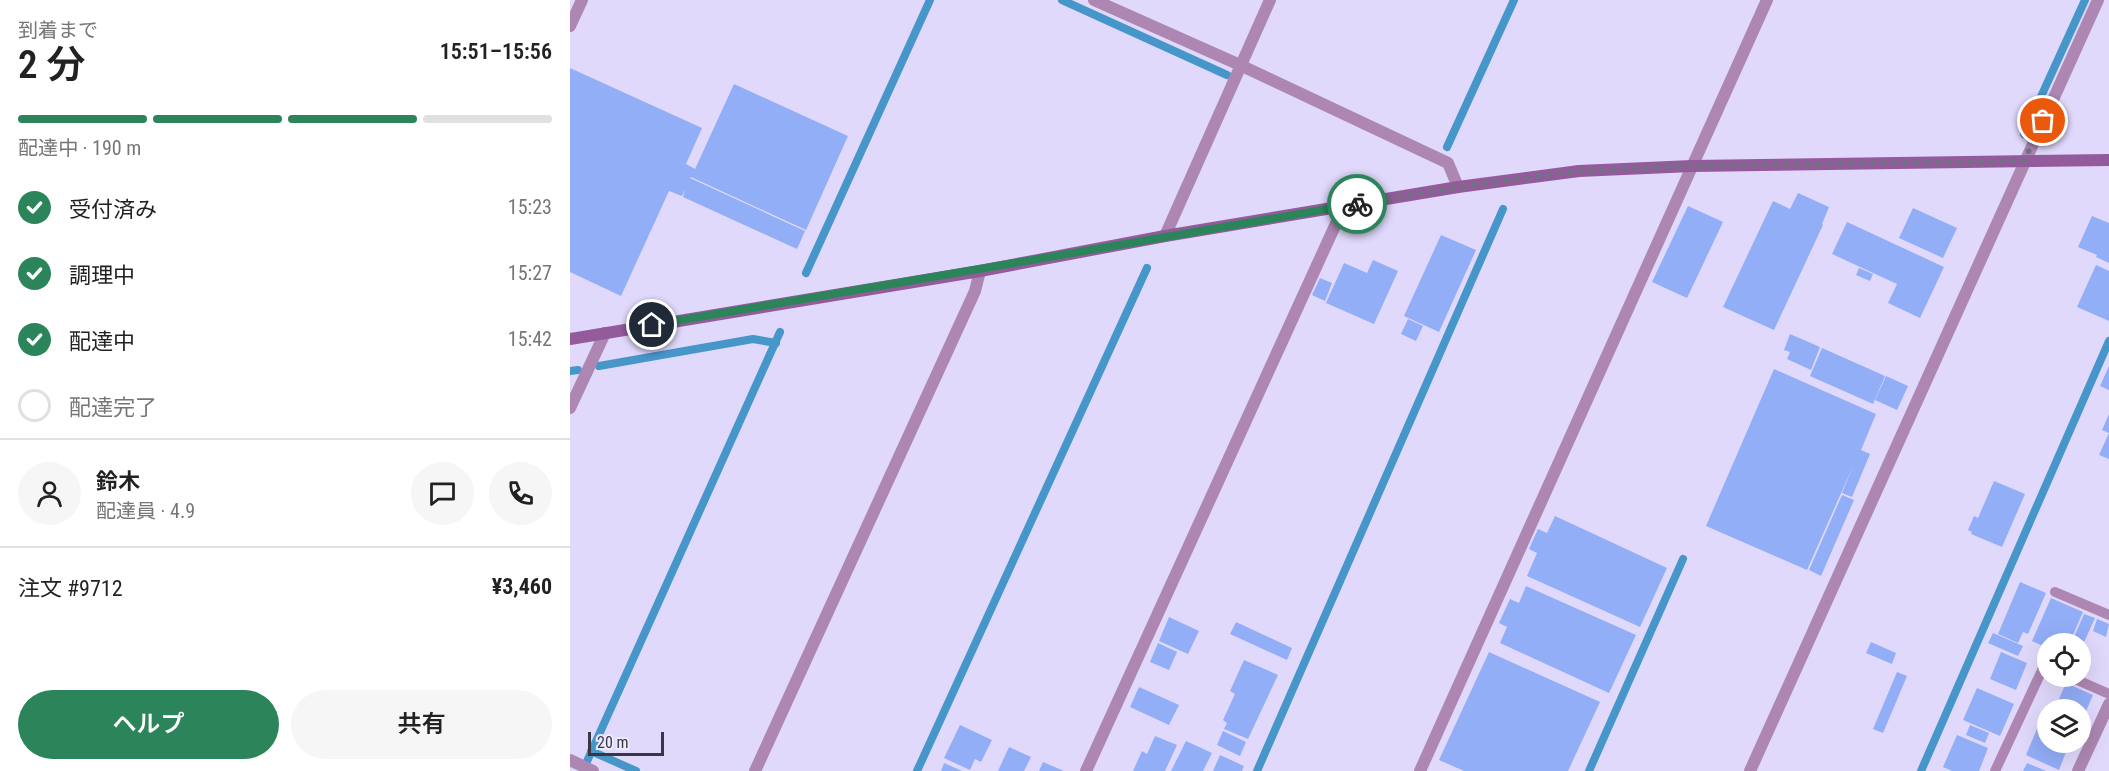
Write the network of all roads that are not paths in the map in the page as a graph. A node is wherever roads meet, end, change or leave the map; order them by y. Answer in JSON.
{"nodes":[{"id":1,"x":582,"y":0,"type":"edge"},
{"id":2,"x":1094,"y":0,"type":"edge"},
{"id":3,"x":1270,"y":0,"type":"edge"},
{"id":4,"x":1767,"y":0,"type":"edge"},
{"id":5,"x":2098,"y":0,"type":"edge"},
{"id":6,"x":570,"y":26,"type":"edge"},
{"id":7,"x":1240,"y":65,"type":"junction"},
{"id":8,"x":2109,"y":160,"type":"edge"},
{"id":9,"x":2024,"y":161,"type":"junction"},
{"id":10,"x":1692,"y":166,"type":"junction"},
{"id":11,"x":1458,"y":187,"type":"junction"},
{"id":12,"x":1344,"y":206,"type":"junction"},
{"id":13,"x":1165,"y":236,"type":"junction"},
{"id":14,"x":980,"y":271,"type":"junction"},
{"id":15,"x":605,"y":333,"type":"junction"},
{"id":16,"x":570,"y":339,"type":"edge"},
{"id":17,"x":570,"y":408,"type":"edge"},
{"id":18,"x":2055,"y":592,"type":"dead end"},
{"id":19,"x":2109,"y":615,"type":"edge"},
{"id":20,"x":2037,"y":681,"type":"edge"},
{"id":21,"x":2091,"y":686,"type":"edge"},
{"id":22,"x":2109,"y":694,"type":"edge"},
{"id":23,"x":2109,"y":704,"type":"edge"},
{"id":24,"x":572,"y":761,"type":"edge"},
{"id":25,"x":593,"y":771,"type":"edge"},
{"id":26,"x":755,"y":771,"type":"edge"},
{"id":27,"x":1086,"y":771,"type":"edge"},
{"id":28,"x":1420,"y":771,"type":"edge"},
{"id":29,"x":1750,"y":771,"type":"edge"},
{"id":30,"x":1995,"y":771,"type":"edge"},
{"id":31,"x":2078,"y":771,"type":"edge"}],
"edges":[{"from":1,"to":6,"type":"street"},
{"from":2,"to":7,"type":"street"},
{"from":3,"to":7,"type":"street"},
{"from":4,"to":10,"type":"street"},
{"from":5,"to":9,"type":"street"},
{"from":7,"to":11,"type":"street"},
{"from":7,"to":13,"type":"street"},
{"from":8,"to":9,"type":"main road"},
{"from":9,"to":10,"type":"main road"},
{"from":9,"to":29,"type":"street"},
{"from":10,"to":11,"type":"main road"},
{"from":10,"to":28,"type":"street"},
{"from":11,"to":12,"type":"main road"},
{"from":12,"to":13,"type":"main road"},
{"from":12,"to":27,"type":"street"},
{"from":13,"to":14,"type":"main road"},
{"from":14,"to":15,"type":"main road"},
{"from":14,"to":26,"type":"street"},
{"from":15,"to":16,"type":"main road"},
{"from":15,"to":17,"type":"street"},
{"from":18,"to":19,"type":"lane"},
{"from":20,"to":30,"type":"lane"},
{"from":21,"to":22,"type":"lane"},
{"from":23,"to":31,"type":"street"},
{"from":24,"to":25,"type":"street"}]}
